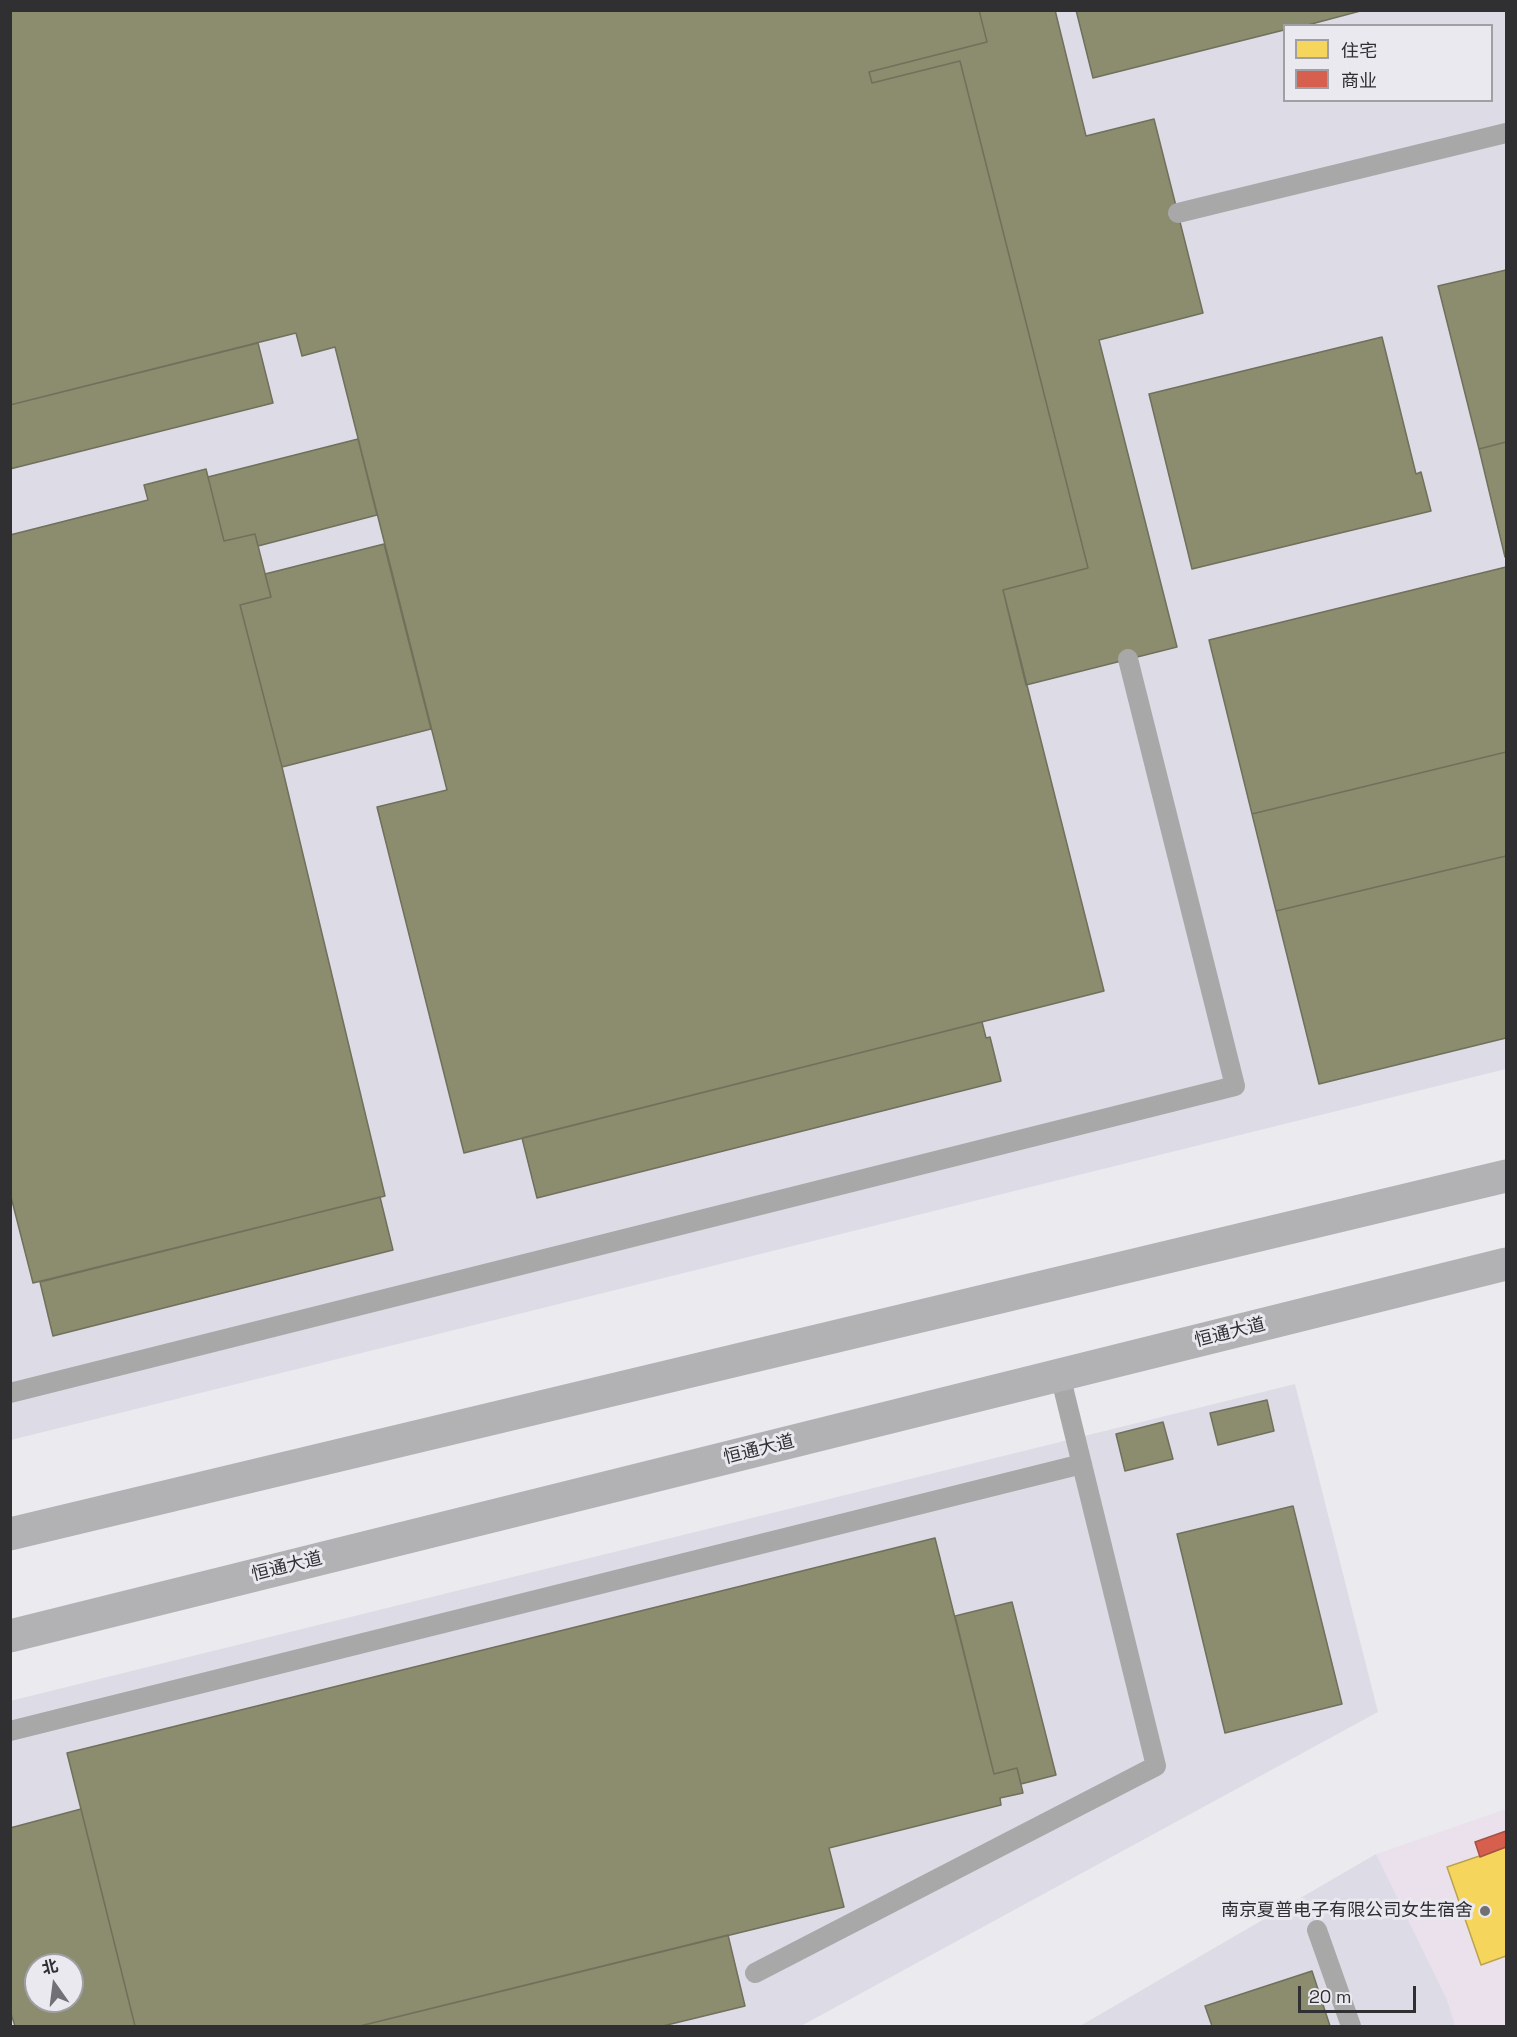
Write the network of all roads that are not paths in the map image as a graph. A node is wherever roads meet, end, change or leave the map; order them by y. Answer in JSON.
{"nodes":[{"id":1,"x":1506,"y":133,"type":"edge"},
{"id":2,"x":1178,"y":213,"type":"dead end"},
{"id":3,"x":1128,"y":659,"type":"dead end"},
{"id":4,"x":1506,"y":1176,"type":"edge"},
{"id":5,"x":1506,"y":1264,"type":"edge"},
{"id":6,"x":1060,"y":1376,"type":"junction"},
{"id":7,"x":10,"y":1394,"type":"edge"},
{"id":8,"x":1082,"y":1464,"type":"junction"},
{"id":9,"x":10,"y":1534,"type":"edge"},
{"id":10,"x":10,"y":1636,"type":"edge"},
{"id":11,"x":10,"y":1731,"type":"edge"},
{"id":12,"x":1317,"y":1930,"type":"dead end"},
{"id":13,"x":755,"y":1973,"type":"dead end"},
{"id":14,"x":1351,"y":2026,"type":"edge"}],
"edges":[{"from":1,"to":2,"type":"lane"},
{"from":3,"to":7,"type":"lane"},
{"from":4,"to":9,"type":"main road"},
{"from":5,"to":6,"type":"main road","name":"恒通大道"},
{"from":6,"to":8,"type":"lane"},
{"from":6,"to":10,"type":"main road","name":"恒通大道"},
{"from":8,"to":11,"type":"lane"},
{"from":8,"to":13,"type":"lane"},
{"from":12,"to":14,"type":"lane"}]}
